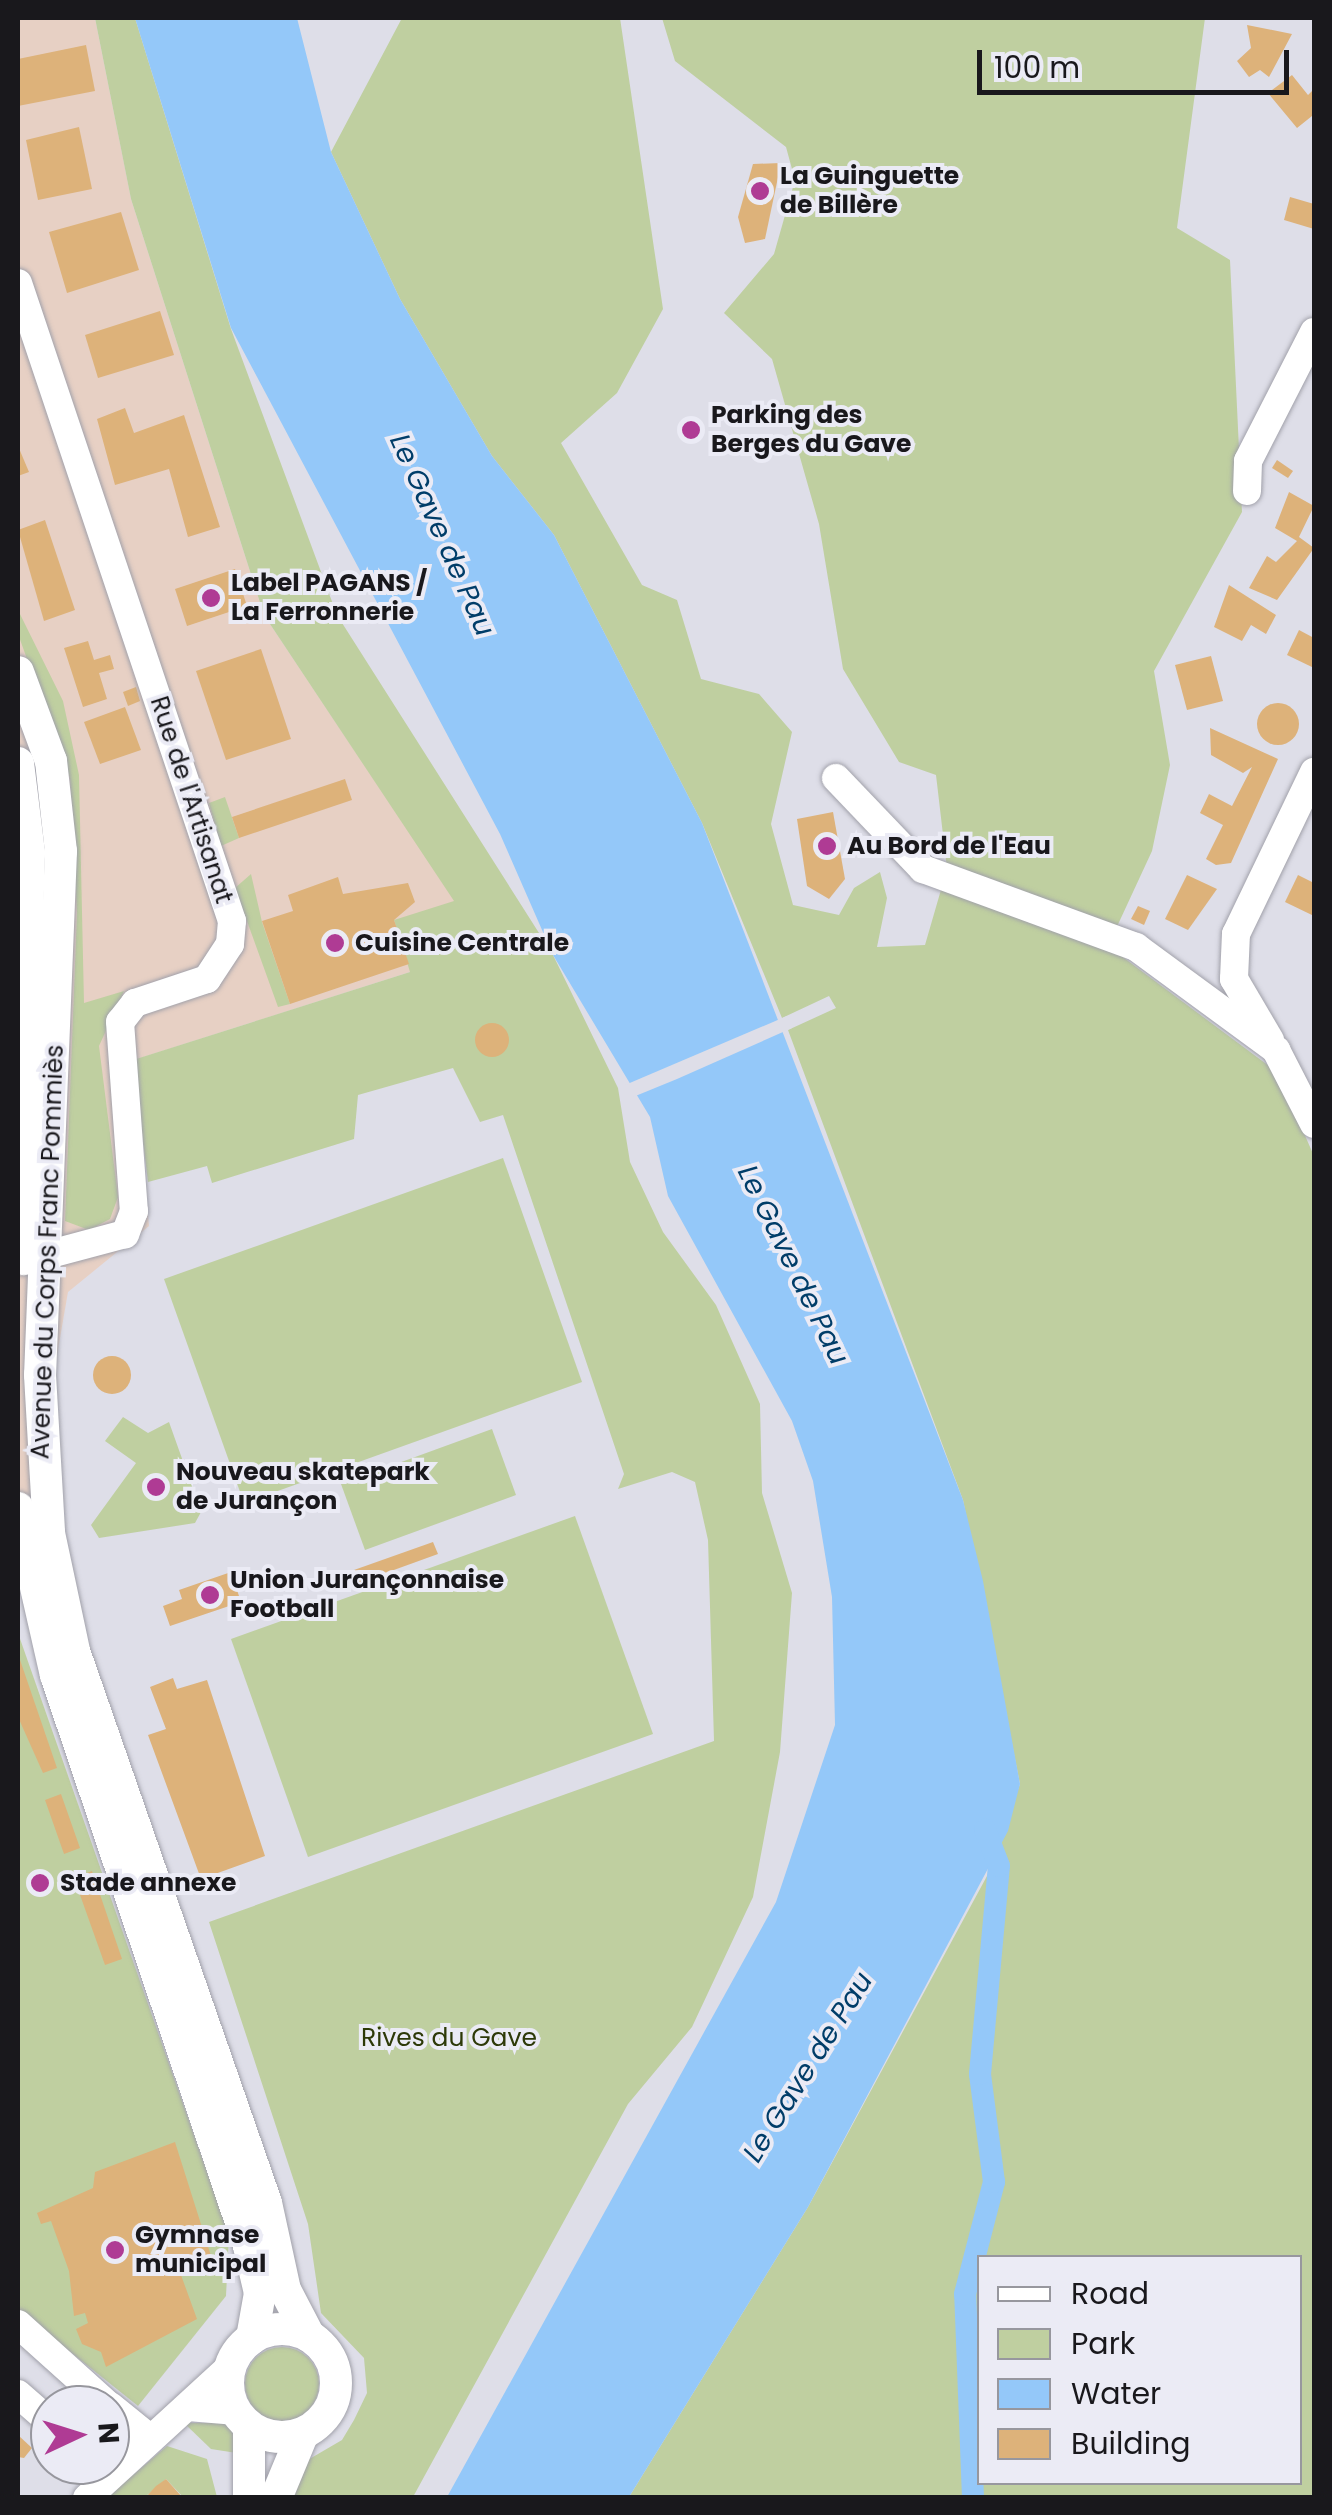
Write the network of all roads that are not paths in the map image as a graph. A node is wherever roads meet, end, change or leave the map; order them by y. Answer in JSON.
{"nodes":[{"id":1,"x":18,"y":283,"type":"edge"},
{"id":2,"x":1314,"y":332,"type":"edge"},
{"id":3,"x":1247,"y":491,"type":"dead end"},
{"id":4,"x":18,"y":672,"type":"edge"},
{"id":5,"x":18,"y":763,"type":"edge"},
{"id":6,"x":1314,"y":772,"type":"edge"},
{"id":7,"x":836,"y":778,"type":"dead end"},
{"id":8,"x":1276,"y":1050,"type":"junction"},
{"id":9,"x":1314,"y":1124,"type":"edge"},
{"id":10,"x":28,"y":1257,"type":"edge"},
{"id":11,"x":18,"y":1508,"type":"edge"},
{"id":12,"x":18,"y":2324,"type":"edge"},
{"id":13,"x":308,"y":2336,"type":"junction"},
{"id":14,"x":252,"y":2338,"type":"junction"},
{"id":15,"x":232,"y":2366,"type":"junction"},
{"id":16,"x":86,"y":2385,"type":"edge"},
{"id":17,"x":188,"y":2406,"type":"junction"},
{"id":18,"x":243,"y":2418,"type":"junction"},
{"id":19,"x":130,"y":2423,"type":"edge"},
{"id":20,"x":302,"y":2434,"type":"junction"},
{"id":21,"x":147,"y":2436,"type":"junction"},
{"id":22,"x":130,"y":2449,"type":"edge"},
{"id":23,"x":249,"y":2498,"type":"edge"},
{"id":24,"x":276,"y":2498,"type":"edge"}],
"edges":[{"from":1,"to":10,"type":"street","name":"Rue de l'Artisanat"},
{"from":2,"to":3,"type":"street"},
{"from":4,"to":10,"type":"main road","name":"Avenue du Corps Franc Pommiès"},
{"from":5,"to":10,"type":"main road","name":"Avenue du Corps Franc Pommiès"},
{"from":6,"to":8,"type":"street"},
{"from":7,"to":8,"type":"street"},
{"from":8,"to":9,"type":"street"},
{"from":10,"to":13,"type":"main road","name":"Avenue du Corps Franc Pommiès"},
{"from":11,"to":14,"type":"main road"},
{"from":12,"to":16,"type":"street"},
{"from":13,"to":14,"type":"main road"},
{"from":13,"to":20,"type":"main road"},
{"from":14,"to":15,"type":"main road"},
{"from":15,"to":17,"type":"street"},
{"from":15,"to":18,"type":"main road"},
{"from":17,"to":18,"type":"street"},
{"from":17,"to":21,"type":"street"},
{"from":18,"to":20,"type":"main road"},
{"from":18,"to":23,"type":"main road"},
{"from":19,"to":21,"type":"street"},
{"from":20,"to":24,"type":"main road"},
{"from":21,"to":22,"type":"street"}]}
